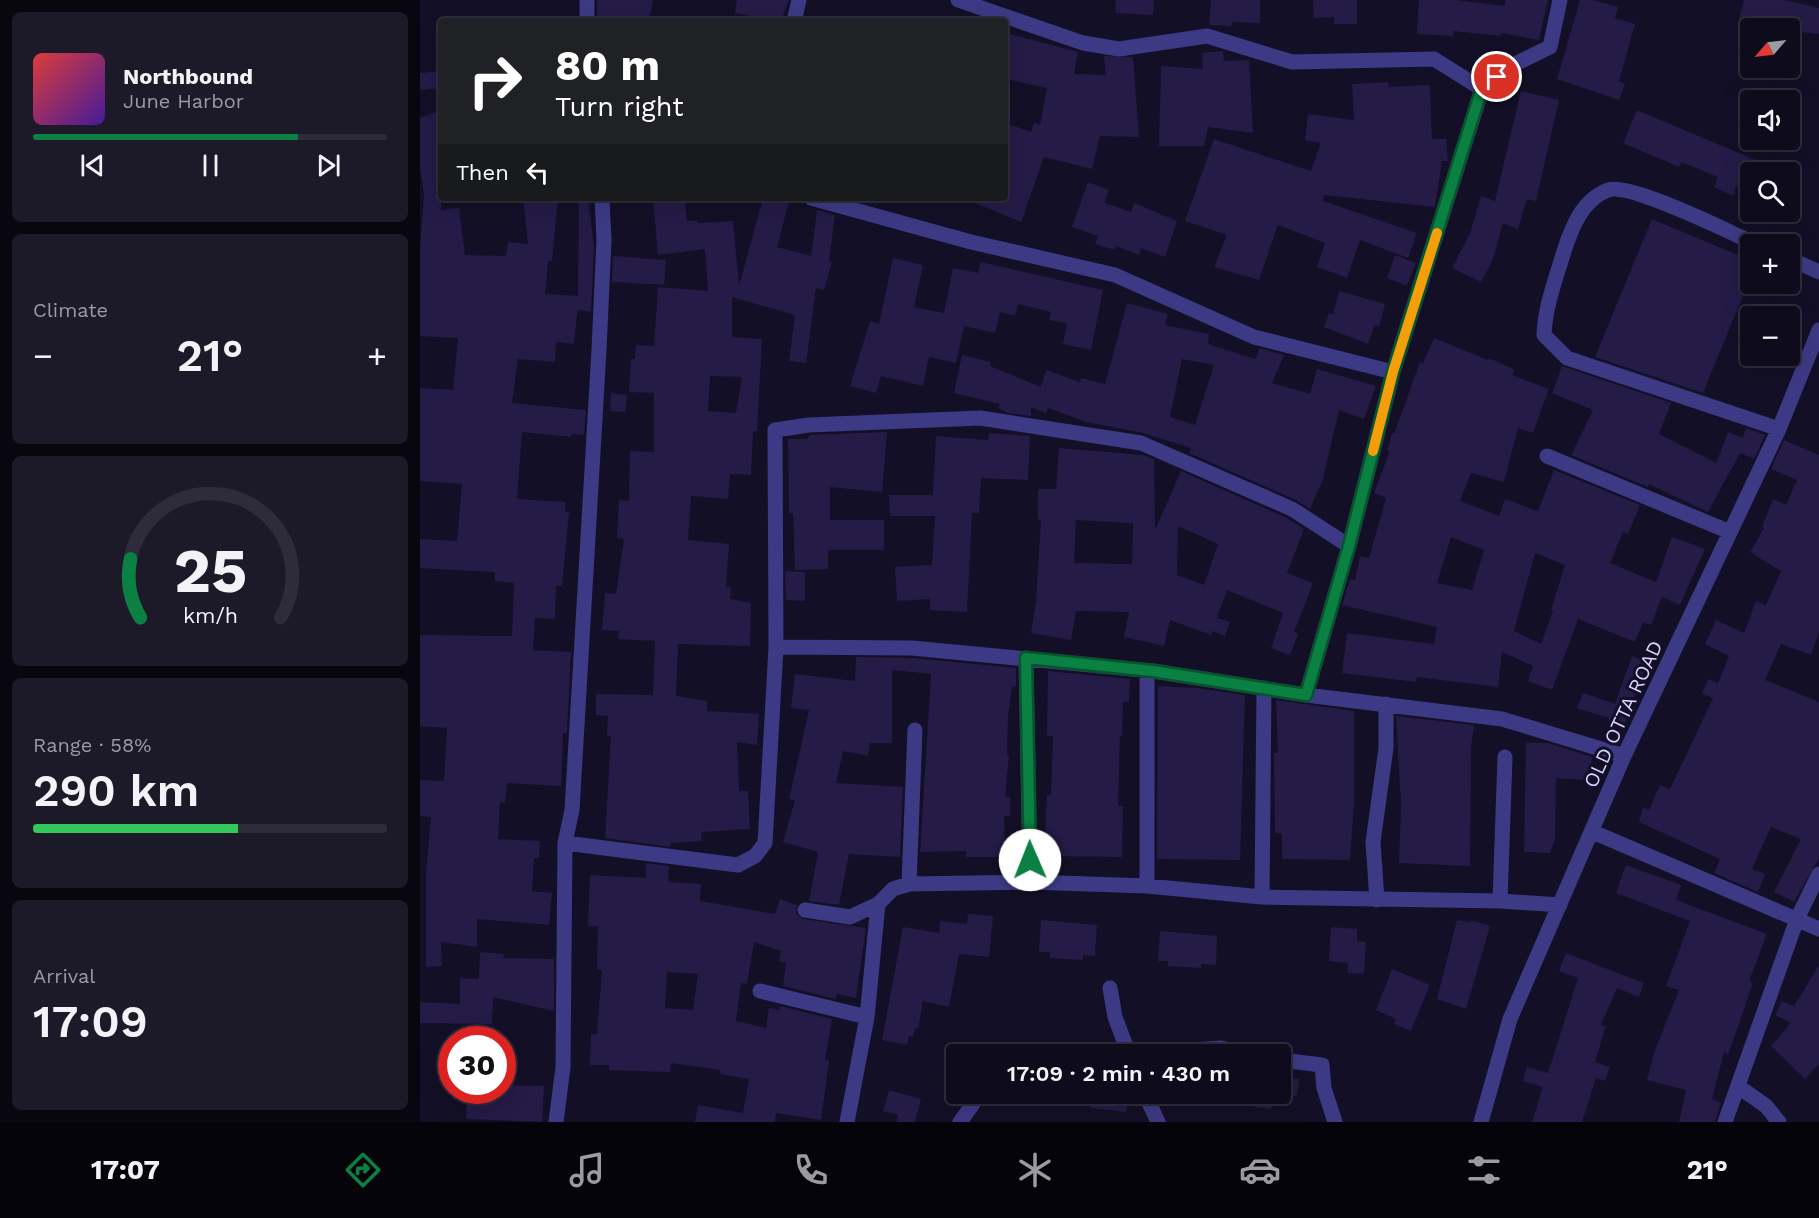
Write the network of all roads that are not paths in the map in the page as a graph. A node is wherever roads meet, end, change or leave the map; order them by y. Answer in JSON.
{"nodes":[{"id":1,"x":587,"y":0,"type":"edge"},
{"id":2,"x":799,"y":0,"type":"edge"},
{"id":3,"x":958,"y":0,"type":"edge"},
{"id":4,"x":1560,"y":0,"type":"edge"},
{"id":5,"x":587,"y":18,"type":"edge"},
{"id":6,"x":795,"y":18,"type":"edge"},
{"id":7,"x":1482,"y":88,"type":"junction"},
{"id":8,"x":603,"y":201,"type":"edge"},
{"id":9,"x":822,"y":201,"type":"edge"},
{"id":10,"x":1740,"y":237,"type":"edge"},
{"id":11,"x":1800,"y":263,"type":"edge"},
{"id":12,"x":1819,"y":272,"type":"edge"},
{"id":13,"x":1819,"y":330,"type":"edge"},
{"id":14,"x":1393,"y":372,"type":"junction"},
{"id":15,"x":1779,"y":429,"type":"junction"},
{"id":16,"x":1547,"y":456,"type":"dead end"},
{"id":17,"x":1730,"y":532,"type":"junction"},
{"id":18,"x":1349,"y":546,"type":"junction"},
{"id":19,"x":776,"y":647,"type":"junction"},
{"id":20,"x":1026,"y":658,"type":"junction"},
{"id":21,"x":1147,"y":670,"type":"junction"},
{"id":22,"x":1264,"y":688,"type":"junction"},
{"id":23,"x":1306,"y":695,"type":"junction"},
{"id":24,"x":1386,"y":704,"type":"junction"},
{"id":25,"x":915,"y":730,"type":"dead end"},
{"id":26,"x":1624,"y":756,"type":"junction"},
{"id":27,"x":1505,"y":757,"type":"dead end"},
{"id":28,"x":1593,"y":832,"type":"junction"},
{"id":29,"x":565,"y":843,"type":"junction"},
{"id":30,"x":1819,"y":873,"type":"edge"},
{"id":31,"x":1030,"y":882,"type":"junction"},
{"id":32,"x":909,"y":884,"type":"junction"},
{"id":33,"x":1147,"y":886,"type":"junction"},
{"id":34,"x":1262,"y":897,"type":"junction"},
{"id":35,"x":1377,"y":900,"type":"junction"},
{"id":36,"x":1500,"y":901,"type":"junction"},
{"id":37,"x":878,"y":904,"type":"junction"},
{"id":38,"x":1560,"y":905,"type":"junction"},
{"id":39,"x":805,"y":910,"type":"dead end"},
{"id":40,"x":1797,"y":919,"type":"junction"},
{"id":41,"x":1819,"y":929,"type":"edge"},
{"id":42,"x":1110,"y":988,"type":"dead end"},
{"id":43,"x":760,"y":991,"type":"dead end"},
{"id":44,"x":867,"y":1017,"type":"junction"},
{"id":45,"x":1125,"y":1044,"type":"edge"},
{"id":46,"x":1291,"y":1061,"type":"edge"},
{"id":47,"x":1739,"y":1087,"type":"junction"},
{"id":48,"x":973,"y":1104,"type":"edge"},
{"id":49,"x":1150,"y":1104,"type":"edge"},
{"id":50,"x":556,"y":1122,"type":"edge"},
{"id":51,"x":847,"y":1122,"type":"edge"},
{"id":52,"x":960,"y":1122,"type":"edge"},
{"id":53,"x":1158,"y":1122,"type":"edge"},
{"id":54,"x":1335,"y":1122,"type":"edge"},
{"id":55,"x":1481,"y":1122,"type":"edge"},
{"id":56,"x":1725,"y":1122,"type":"edge"},
{"id":57,"x":1779,"y":1122,"type":"edge"}],
"edges":[{"from":1,"to":5,"type":"street"},
{"from":2,"to":6,"type":"street"},
{"from":3,"to":7,"type":"street"},
{"from":4,"to":7,"type":"street"},
{"from":7,"to":14,"type":"street"},
{"from":8,"to":29,"type":"street"},
{"from":9,"to":14,"type":"street"},
{"from":10,"to":15,"type":"street"},
{"from":11,"to":12,"type":"street"},
{"from":13,"to":15,"type":"street","name":"OLD OTTA ROAD"},
{"from":14,"to":18,"type":"street"},
{"from":15,"to":17,"type":"street","name":"OLD OTTA ROAD"},
{"from":16,"to":17,"type":"street"},
{"from":17,"to":26,"type":"street","name":"OLD OTTA ROAD"},
{"from":18,"to":19,"type":"street"},
{"from":18,"to":23,"type":"street"},
{"from":19,"to":20,"type":"street"},
{"from":19,"to":29,"type":"street"},
{"from":20,"to":21,"type":"street"},
{"from":20,"to":31,"type":"street"},
{"from":21,"to":22,"type":"street"},
{"from":21,"to":33,"type":"street"},
{"from":22,"to":23,"type":"street"},
{"from":22,"to":34,"type":"street"},
{"from":23,"to":24,"type":"street"},
{"from":24,"to":26,"type":"street"},
{"from":24,"to":35,"type":"street"},
{"from":25,"to":32,"type":"street"},
{"from":26,"to":28,"type":"street","name":"OLD OTTA ROAD"},
{"from":27,"to":36,"type":"street"},
{"from":28,"to":38,"type":"street","name":"OLD OTTA ROAD"},
{"from":28,"to":40,"type":"street"},
{"from":29,"to":50,"type":"street"},
{"from":30,"to":40,"type":"street"},
{"from":31,"to":32,"type":"street"},
{"from":31,"to":33,"type":"street"},
{"from":32,"to":37,"type":"street"},
{"from":33,"to":34,"type":"street"},
{"from":34,"to":35,"type":"street"},
{"from":35,"to":36,"type":"street"},
{"from":36,"to":38,"type":"street"},
{"from":37,"to":39,"type":"street"},
{"from":37,"to":44,"type":"street"},
{"from":38,"to":55,"type":"street","name":"OLD OTTA ROAD"},
{"from":40,"to":41,"type":"street"},
{"from":40,"to":47,"type":"street"},
{"from":42,"to":45,"type":"street"},
{"from":43,"to":44,"type":"street"},
{"from":44,"to":51,"type":"street"},
{"from":46,"to":54,"type":"street"},
{"from":47,"to":56,"type":"street"},
{"from":47,"to":57,"type":"street"},
{"from":48,"to":52,"type":"street"},
{"from":49,"to":53,"type":"street"}]}
